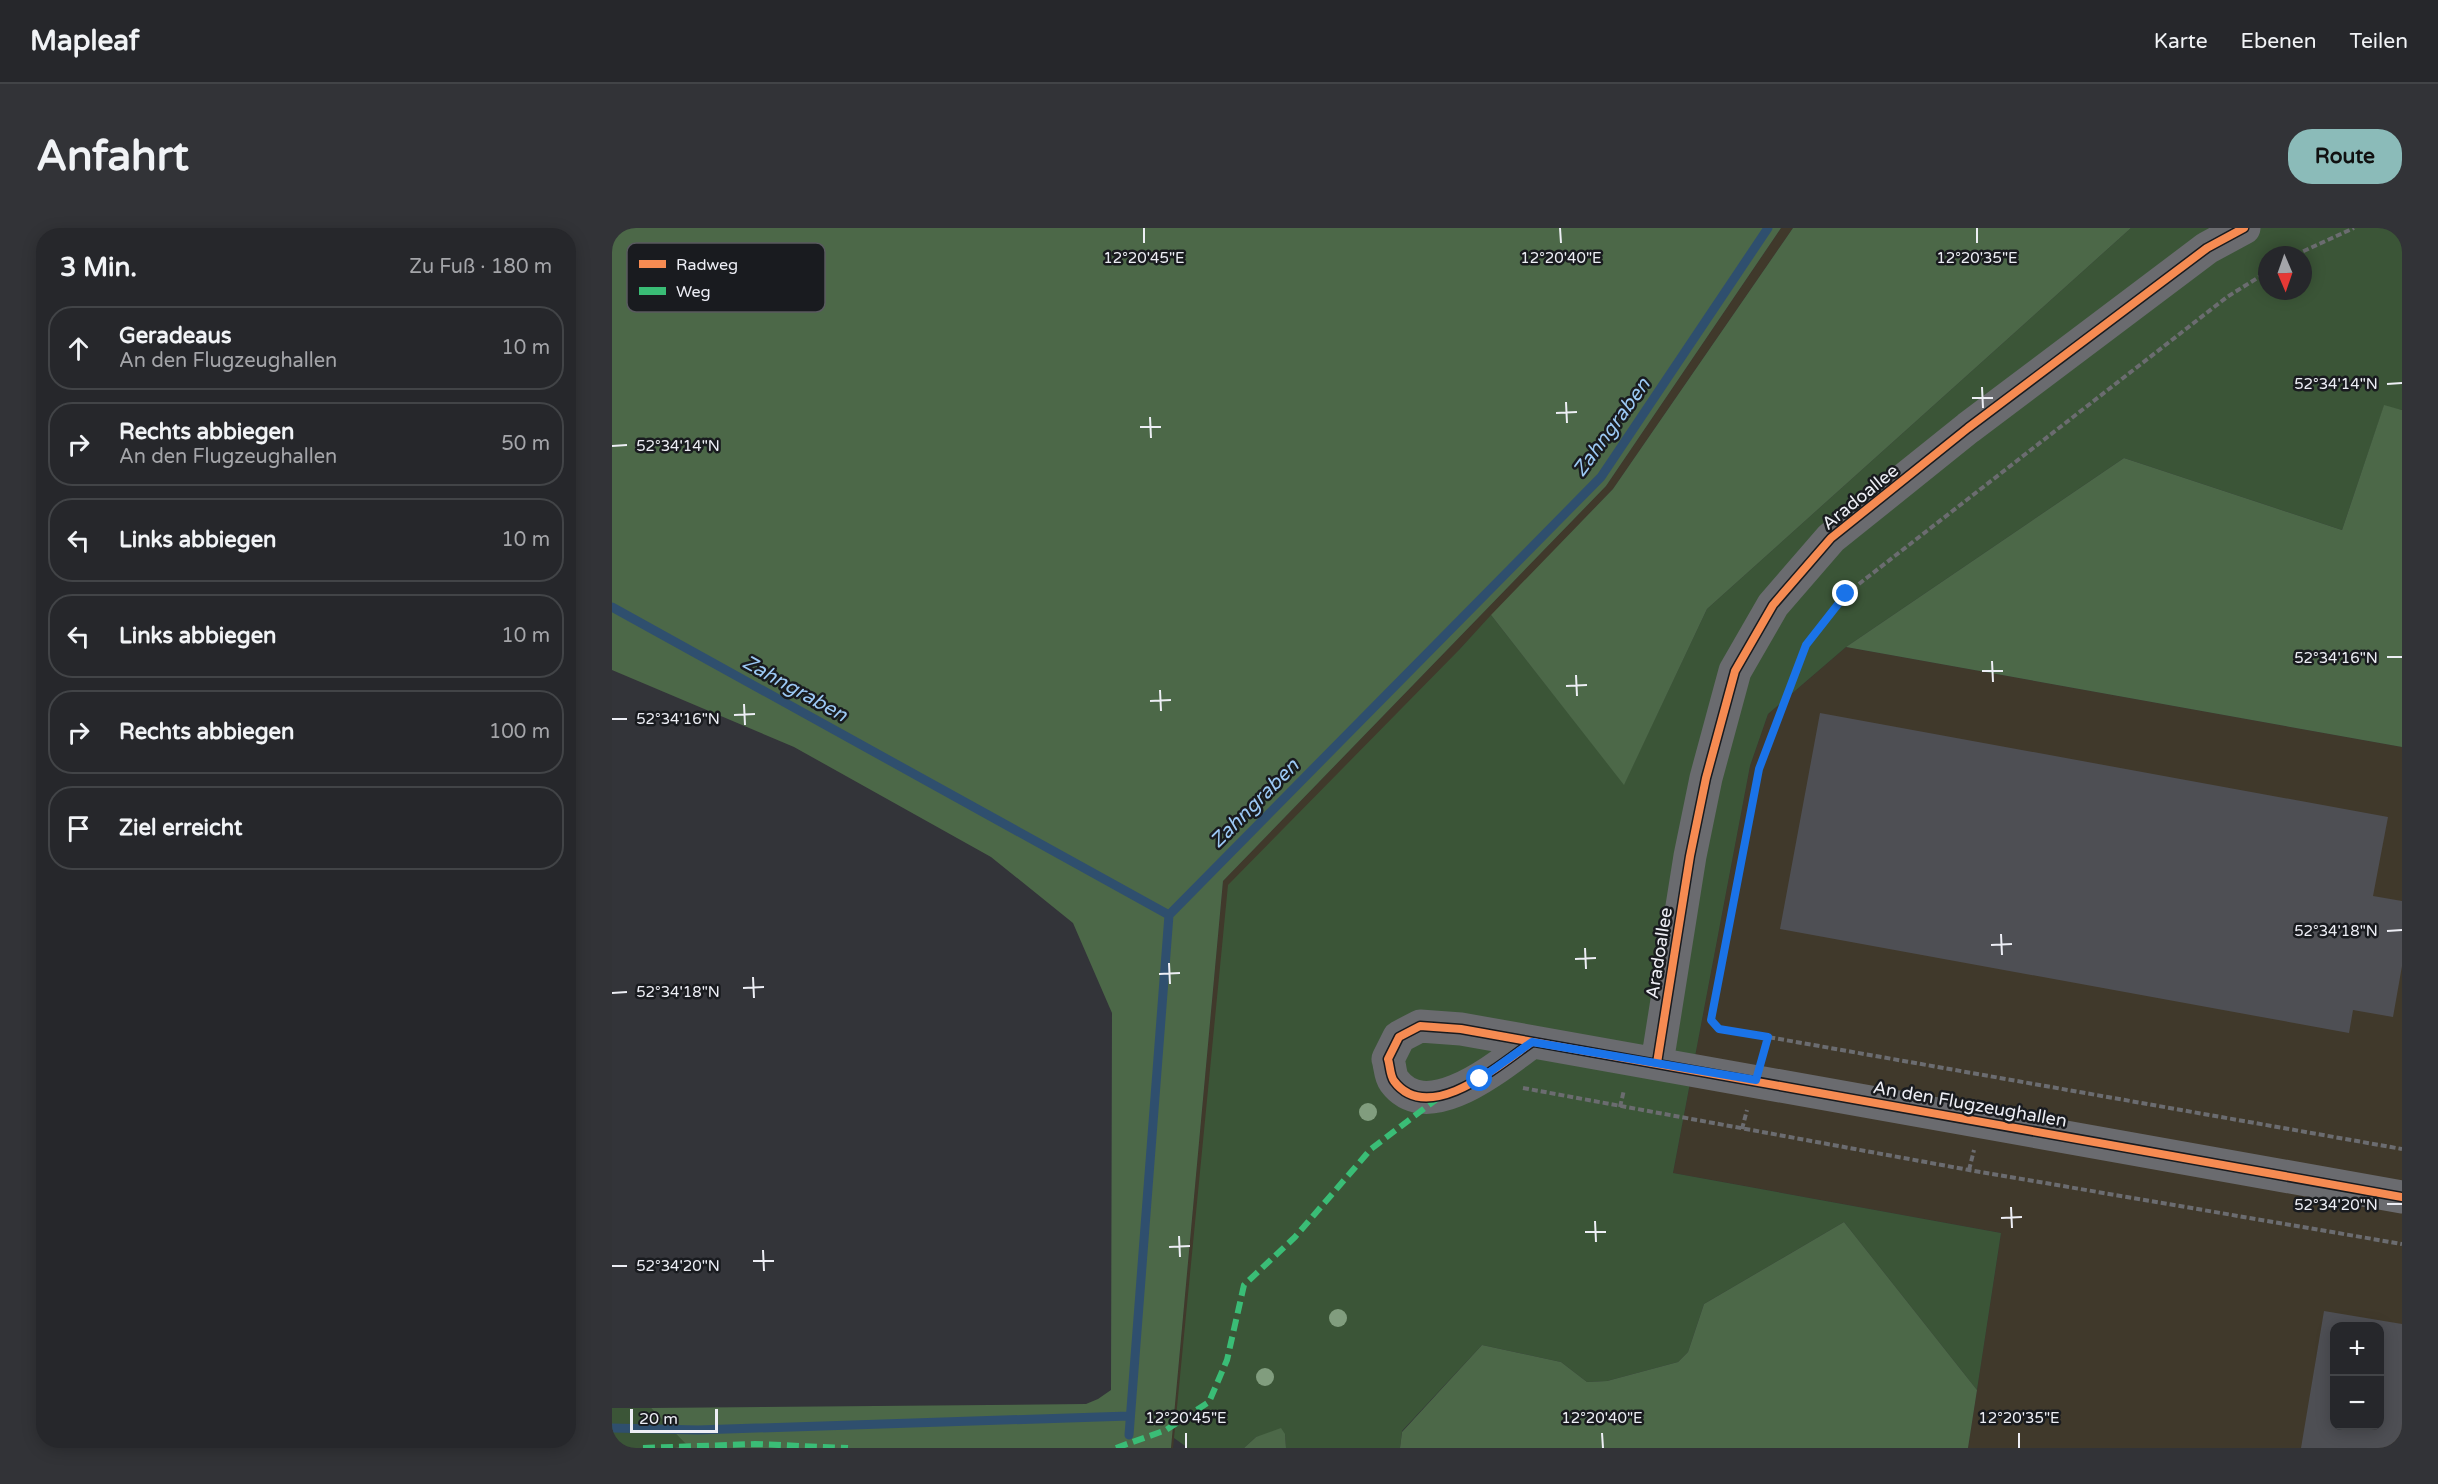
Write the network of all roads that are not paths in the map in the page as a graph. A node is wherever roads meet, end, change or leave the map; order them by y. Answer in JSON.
{"nodes":[{"id":1,"x":2244,"y":228,"type":"edge"},
{"id":2,"x":1532,"y":1042,"type":"junction"},
{"id":3,"x":1657,"y":1063,"type":"junction"},
{"id":4,"x":2402,"y":1197,"type":"edge"}],
"edges":[{"from":1,"to":3,"type":"street","name":"Aradoallee"},
{"from":2,"to":2,"type":"street","name":"An den Flugzeughallen"},
{"from":2,"to":3,"type":"street","name":"An den Flugzeughallen"},
{"from":3,"to":4,"type":"street","name":"An den Flugzeughallen"}]}
